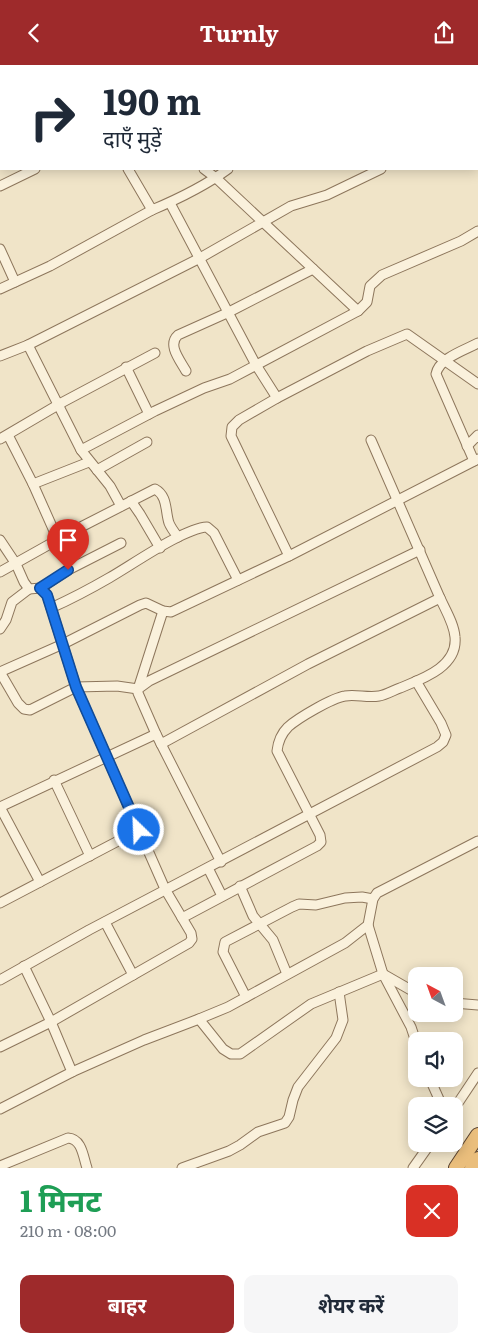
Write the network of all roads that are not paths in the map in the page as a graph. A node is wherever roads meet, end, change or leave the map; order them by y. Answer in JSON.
{"nodes":[{"id":1,"x":33,"y":170,"type":"edge"},
{"id":2,"x":129,"y":170,"type":"edge"},
{"id":3,"x":205,"y":170,"type":"edge"},
{"id":4,"x":227,"y":170,"type":"edge"},
{"id":5,"x":380,"y":170,"type":"edge"},
{"id":6,"x":216,"y":178,"type":"junction"},
{"id":7,"x":0,"y":186,"type":"edge"},
{"id":8,"x":170,"y":203,"type":"junction"},
{"id":9,"x":152,"y":209,"type":"junction"},
{"id":10,"x":263,"y":223,"type":"junction"},
{"id":11,"x":478,"y":231,"type":"edge"},
{"id":12,"x":0,"y":249,"type":"edge"},
{"id":13,"x":200,"y":258,"type":"junction"},
{"id":14,"x":313,"y":269,"type":"junction"},
{"id":15,"x":14,"y":282,"type":"junction"},
{"id":16,"x":0,"y":289,"type":"edge"},
{"id":17,"x":358,"y":311,"type":"junction"},
{"id":18,"x":228,"y":313,"type":"junction"},
{"id":19,"x":478,"y":343,"type":"edge"},
{"id":20,"x":28,"y":345,"type":"junction"},
{"id":21,"x":155,"y":353,"type":"dead end"},
{"id":22,"x":0,"y":356,"type":"edge"},
{"id":23,"x":444,"y":361,"type":"junction"},
{"id":24,"x":256,"y":365,"type":"junction"},
{"id":25,"x":126,"y":367,"type":"junction"},
{"id":26,"x":186,"y":371,"type":"dead end"},
{"id":27,"x":478,"y":384,"type":"edge"},
{"id":28,"x":277,"y":398,"type":"junction"},
{"id":29,"x":59,"y":405,"type":"junction"},
{"id":30,"x":149,"y":415,"type":"junction"},
{"id":31,"x":478,"y":435,"type":"edge"},
{"id":32,"x":4,"y":437,"type":"edge"},
{"id":33,"x":371,"y":440,"type":"dead end"},
{"id":34,"x":147,"y":442,"type":"dead end"},
{"id":35,"x":467,"y":447,"type":"junction"},
{"id":36,"x":81,"y":450,"type":"junction"},
{"id":37,"x":476,"y":460,"type":"edge"},
{"id":38,"x":89,"y":462,"type":"junction"},
{"id":39,"x":98,"y":470,"type":"junction"},
{"id":40,"x":33,"y":483,"type":"junction"},
{"id":41,"x":398,"y":500,"type":"junction"},
{"id":42,"x":131,"y":501,"type":"junction"},
{"id":43,"x":121,"y":506,"type":"junction"},
{"id":44,"x":178,"y":537,"type":"junction"},
{"id":45,"x":0,"y":540,"type":"edge"},
{"id":46,"x":58,"y":540,"type":"junction"},
{"id":47,"x":121,"y":543,"type":"dead end"},
{"id":48,"x":160,"y":548,"type":"junction"},
{"id":49,"x":420,"y":550,"type":"junction"},
{"id":50,"x":289,"y":556,"type":"junction"},
{"id":51,"x":16,"y":564,"type":"junction"},
{"id":52,"x":0,"y":572,"type":"edge"},
{"id":53,"x":238,"y":580,"type":"junction"},
{"id":54,"x":40,"y":588,"type":"junction"},
{"id":55,"x":29,"y":589,"type":"junction"},
{"id":56,"x":440,"y":598,"type":"junction"},
{"id":57,"x":51,"y":608,"type":"junction"},
{"id":58,"x":163,"y":611,"type":"junction"},
{"id":59,"x":0,"y":629,"type":"edge"},
{"id":60,"x":63,"y":644,"type":"junction"},
{"id":61,"x":0,"y":672,"type":"edge"},
{"id":62,"x":416,"y":681,"type":"junction"},
{"id":63,"x":76,"y":687,"type":"junction"},
{"id":64,"x":138,"y":689,"type":"junction"},
{"id":65,"x":156,"y":734,"type":"junction"},
{"id":66,"x":161,"y":744,"type":"junction"},
{"id":67,"x":106,"y":756,"type":"junction"},
{"id":68,"x":54,"y":781,"type":"junction"},
{"id":69,"x":0,"y":807,"type":"edge"},
{"id":70,"x":308,"y":814,"type":"junction"},
{"id":71,"x":139,"y":830,"type":"junction"},
{"id":72,"x":478,"y":841,"type":"edge"},
{"id":73,"x":90,"y":856,"type":"junction"},
{"id":74,"x":220,"y":861,"type":"junction"},
{"id":75,"x":208,"y":868,"type":"junction"},
{"id":76,"x":40,"y":882,"type":"junction"},
{"id":77,"x":240,"y":886,"type":"junction"},
{"id":78,"x":165,"y":889,"type":"junction"},
{"id":79,"x":222,"y":896,"type":"junction"},
{"id":80,"x":373,"y":899,"type":"junction"},
{"id":81,"x":0,"y":903,"type":"edge"},
{"id":82,"x":182,"y":918,"type":"junction"},
{"id":83,"x":105,"y":922,"type":"junction"},
{"id":84,"x":259,"y":923,"type":"junction"},
{"id":85,"x":368,"y":925,"type":"junction"},
{"id":86,"x":24,"y":966,"type":"junction"},
{"id":87,"x":287,"y":974,"type":"junction"},
{"id":88,"x":383,"y":974,"type":"junction"},
{"id":89,"x":133,"y":975,"type":"junction"},
{"id":90,"x":0,"y":980,"type":"edge"},
{"id":91,"x":408,"y":988,"type":"edge"},
{"id":92,"x":339,"y":992,"type":"junction"},
{"id":93,"x":246,"y":997,"type":"junction"},
{"id":94,"x":463,"y":1004,"type":"edge"},
{"id":95,"x":478,"y":1005,"type":"edge"},
{"id":96,"x":199,"y":1019,"type":"junction"},
{"id":97,"x":51,"y":1023,"type":"junction"},
{"id":98,"x":413,"y":1032,"type":"edge"},
{"id":99,"x":0,"y":1047,"type":"edge"},
{"id":100,"x":72,"y":1072,"type":"junction"},
{"id":101,"x":478,"y":1073,"type":"edge"},
{"id":102,"x":462,"y":1097,"type":"edge"},
{"id":103,"x":0,"y":1109,"type":"edge"},
{"id":104,"x":478,"y":1135,"type":"edge"},
{"id":105,"x":424,"y":1152,"type":"edge"},
{"id":106,"x":478,"y":1159,"type":"edge"},
{"id":107,"x":0,"y":1166,"type":"edge"},
{"id":108,"x":87,"y":1168,"type":"edge"},
{"id":109,"x":182,"y":1168,"type":"edge"},
{"id":110,"x":413,"y":1168,"type":"edge"},
{"id":111,"x":456,"y":1168,"type":"edge"},
{"id":112,"x":472,"y":1168,"type":"edge"}],
"edges":[{"from":1,"to":7,"type":"street"},
{"from":2,"to":9,"type":"street"},
{"from":3,"to":6,"type":"street"},
{"from":4,"to":6,"type":"street"},
{"from":5,"to":10,"type":"street"},
{"from":6,"to":8,"type":"street"},
{"from":6,"to":10,"type":"street"},
{"from":8,"to":9,"type":"street"},
{"from":8,"to":13,"type":"street"},
{"from":9,"to":15,"type":"street"},
{"from":10,"to":13,"type":"street"},
{"from":10,"to":14,"type":"street"},
{"from":11,"to":17,"type":"street"},
{"from":12,"to":15,"type":"street"},
{"from":13,"to":18,"type":"street"},
{"from":13,"to":20,"type":"street"},
{"from":14,"to":17,"type":"street"},
{"from":14,"to":18,"type":"street"},
{"from":15,"to":16,"type":"street"},
{"from":17,"to":24,"type":"street"},
{"from":18,"to":24,"type":"street"},
{"from":18,"to":26,"type":"street"},
{"from":19,"to":23,"type":"street"},
{"from":20,"to":22,"type":"street"},
{"from":20,"to":29,"type":"street"},
{"from":21,"to":25,"type":"street"},
{"from":23,"to":27,"type":"street"},
{"from":23,"to":28,"type":"street"},
{"from":23,"to":35,"type":"street"},
{"from":24,"to":28,"type":"street"},
{"from":24,"to":30,"type":"street"},
{"from":25,"to":29,"type":"street"},
{"from":25,"to":30,"type":"street"},
{"from":28,"to":50,"type":"street"},
{"from":29,"to":32,"type":"street"},
{"from":29,"to":36,"type":"street"},
{"from":30,"to":36,"type":"street"},
{"from":31,"to":35,"type":"street"},
{"from":32,"to":40,"type":"street"},
{"from":33,"to":41,"type":"street"},
{"from":34,"to":39,"type":"street"},
{"from":35,"to":37,"type":"street"},
{"from":36,"to":38,"type":"street"},
{"from":37,"to":41,"type":"street"},
{"from":38,"to":39,"type":"street"},
{"from":38,"to":40,"type":"street"},
{"from":39,"to":43,"type":"street"},
{"from":40,"to":46,"type":"street"},
{"from":41,"to":49,"type":"street"},
{"from":41,"to":50,"type":"street"},
{"from":42,"to":43,"type":"street"},
{"from":42,"to":44,"type":"street"},
{"from":42,"to":48,"type":"street"},
{"from":43,"to":46,"type":"street"},
{"from":44,"to":48,"type":"street"},
{"from":44,"to":53,"type":"street"},
{"from":45,"to":51,"type":"street"},
{"from":46,"to":51,"type":"street"},
{"from":47,"to":54,"type":"street"},
{"from":48,"to":57,"type":"street"},
{"from":49,"to":56,"type":"street"},
{"from":49,"to":64,"type":"street"},
{"from":50,"to":53,"type":"street"},
{"from":51,"to":52,"type":"street"},
{"from":51,"to":55,"type":"street"},
{"from":53,"to":58,"type":"street"},
{"from":54,"to":55,"type":"street"},
{"from":54,"to":57,"type":"street"},
{"from":55,"to":59,"type":"street"},
{"from":56,"to":62,"type":"street"},
{"from":56,"to":66,"type":"street"},
{"from":57,"to":60,"type":"street"},
{"from":58,"to":60,"type":"street"},
{"from":58,"to":64,"type":"street"},
{"from":60,"to":61,"type":"street"},
{"from":60,"to":63,"type":"street"},
{"from":61,"to":63,"type":"street"},
{"from":62,"to":70,"type":"street"},
{"from":62,"to":70,"type":"street"},
{"from":63,"to":64,"type":"street"},
{"from":63,"to":67,"type":"street"},
{"from":64,"to":65,"type":"street"},
{"from":65,"to":66,"type":"street"},
{"from":65,"to":67,"type":"street"},
{"from":66,"to":74,"type":"street"},
{"from":67,"to":68,"type":"street"},
{"from":67,"to":71,"type":"street"},
{"from":68,"to":69,"type":"street"},
{"from":68,"to":73,"type":"street"},
{"from":69,"to":76,"type":"street"},
{"from":70,"to":74,"type":"street"},
{"from":70,"to":77,"type":"street"},
{"from":71,"to":73,"type":"street"},
{"from":71,"to":78,"type":"street"},
{"from":72,"to":80,"type":"street"},
{"from":73,"to":76,"type":"street"},
{"from":74,"to":75,"type":"street"},
{"from":75,"to":78,"type":"street"},
{"from":75,"to":79,"type":"street"},
{"from":76,"to":81,"type":"street"},
{"from":77,"to":79,"type":"street"},
{"from":77,"to":84,"type":"street"},
{"from":78,"to":82,"type":"street"},
{"from":78,"to":83,"type":"street"},
{"from":79,"to":82,"type":"street"},
{"from":80,"to":84,"type":"street"},
{"from":80,"to":85,"type":"street"},
{"from":82,"to":89,"type":"street"},
{"from":83,"to":86,"type":"street"},
{"from":83,"to":89,"type":"street"},
{"from":84,"to":87,"type":"street"},
{"from":84,"to":93,"type":"street"},
{"from":85,"to":87,"type":"street"},
{"from":85,"to":88,"type":"street"},
{"from":86,"to":90,"type":"street"},
{"from":86,"to":97,"type":"street"},
{"from":87,"to":93,"type":"street"},
{"from":88,"to":91,"type":"street"},
{"from":88,"to":92,"type":"street"},
{"from":88,"to":98,"type":"street"},
{"from":89,"to":97,"type":"street"},
{"from":92,"to":96,"type":"street"},
{"from":92,"to":109,"type":"street"},
{"from":93,"to":96,"type":"street"},
{"from":94,"to":95,"type":"street"},
{"from":96,"to":100,"type":"street"},
{"from":97,"to":99,"type":"street"},
{"from":97,"to":100,"type":"street"},
{"from":100,"to":103,"type":"street"},
{"from":101,"to":102,"type":"street"},
{"from":104,"to":111,"type":"highway"},
{"from":105,"to":110,"type":"street"},
{"from":106,"to":112,"type":"highway"},
{"from":107,"to":108,"type":"street"}]}
